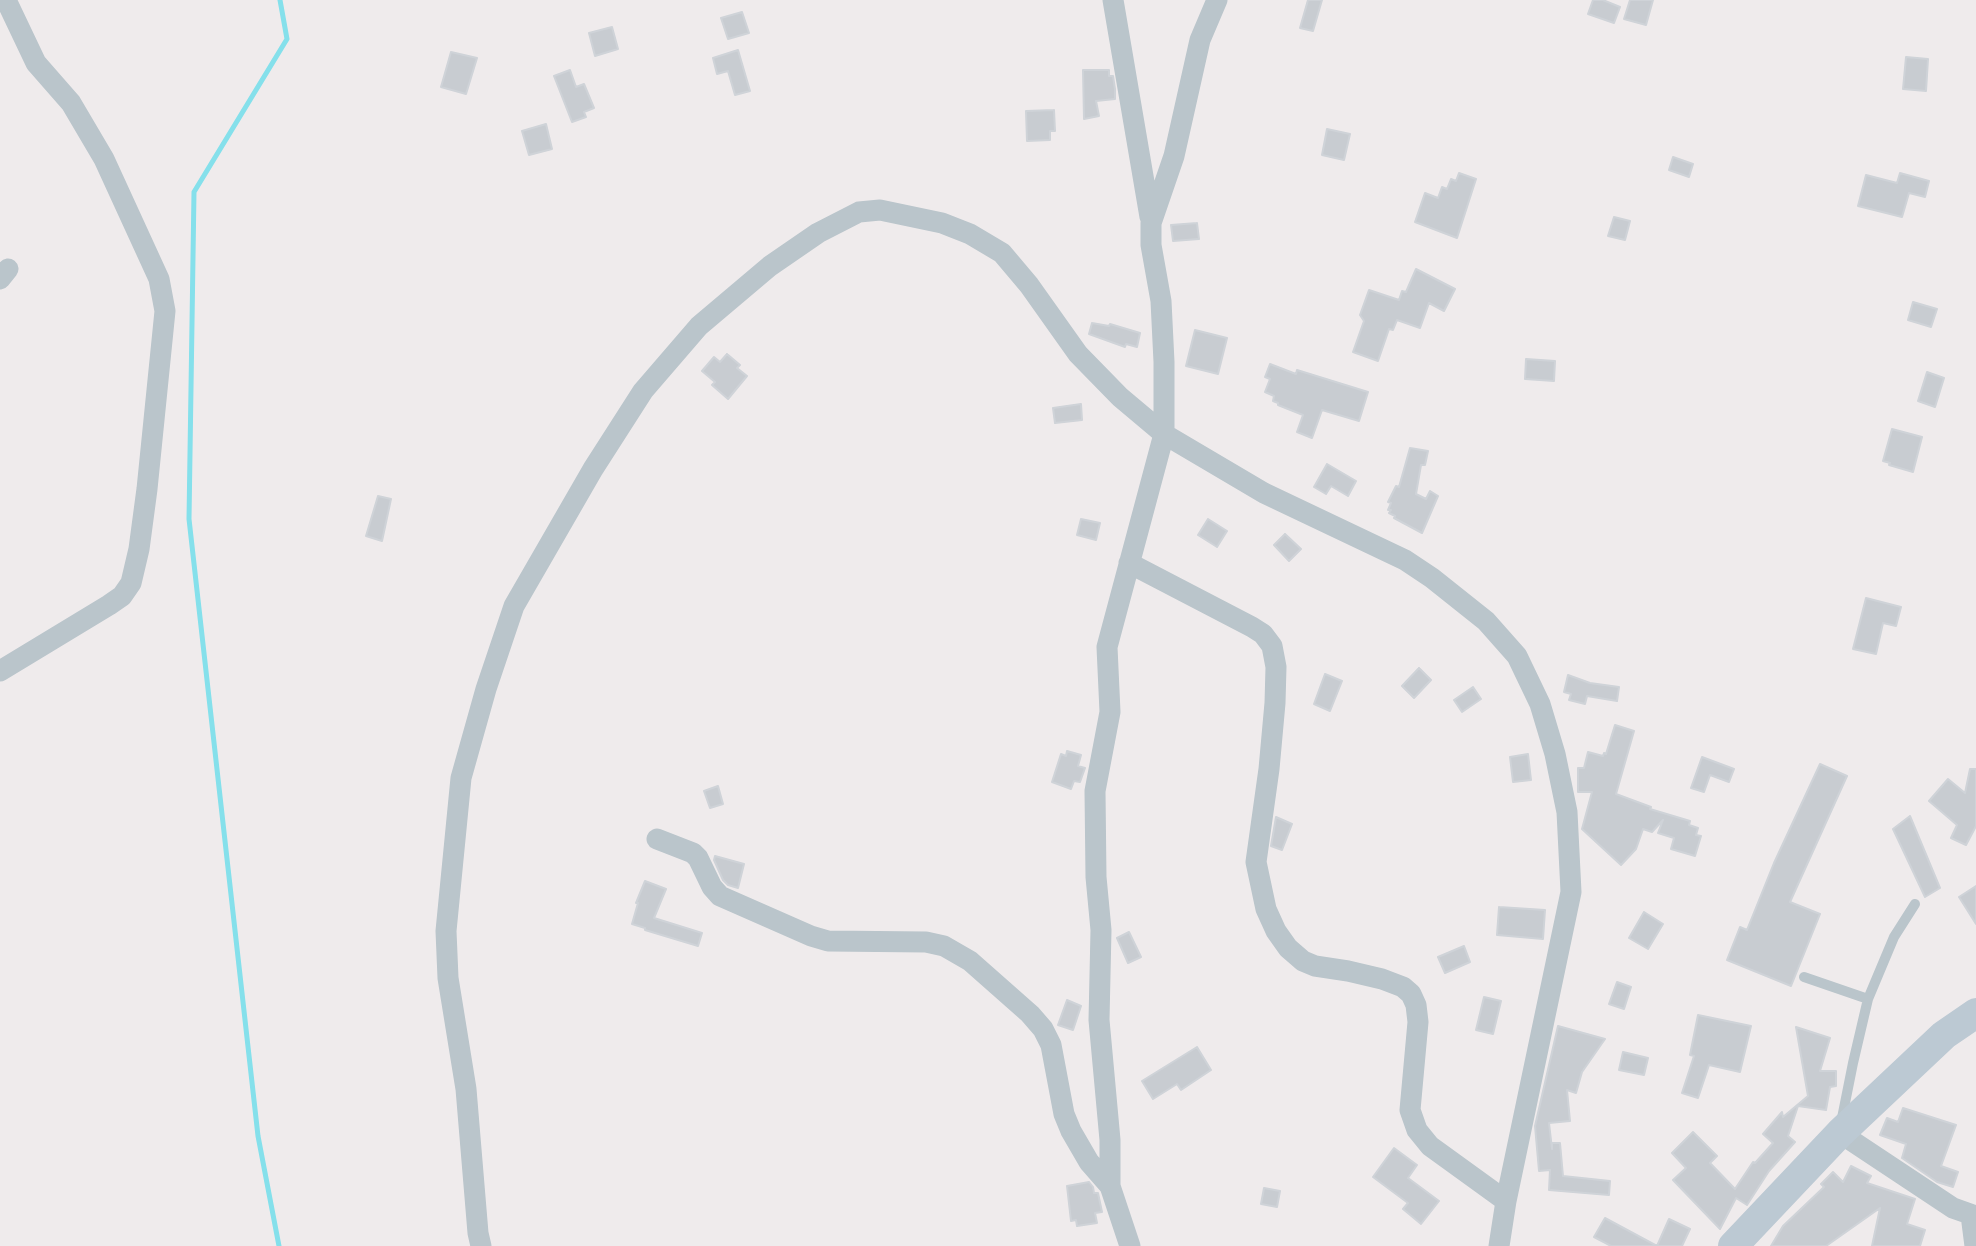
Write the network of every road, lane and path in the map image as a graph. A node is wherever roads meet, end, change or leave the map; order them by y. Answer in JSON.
{"nodes":[{"id":1,"x":6,"y":0,"type":"edge"},
{"id":2,"x":1113,"y":0,"type":"edge"},
{"id":3,"x":1217,"y":0,"type":"edge"},
{"id":4,"x":1151,"y":223,"type":"junction"},
{"id":5,"x":1164,"y":435,"type":"junction"},
{"id":6,"x":1129,"y":563,"type":"junction"},
{"id":7,"x":0,"y":671,"type":"edge"},
{"id":8,"x":657,"y":839,"type":"dead end"},
{"id":9,"x":1915,"y":904,"type":"dead end"},
{"id":10,"x":1804,"y":977,"type":"dead end"},
{"id":11,"x":1868,"y":999,"type":"junction"},
{"id":12,"x":1976,"y":1013,"type":"edge"},
{"id":13,"x":1840,"y":1133,"type":"junction"},
{"id":14,"x":1110,"y":1186,"type":"junction"},
{"id":15,"x":1506,"y":1201,"type":"junction"},
{"id":16,"x":1974,"y":1216,"type":"edge"},
{"id":17,"x":481,"y":1246,"type":"edge"},
{"id":18,"x":1130,"y":1246,"type":"edge"},
{"id":19,"x":1499,"y":1246,"type":"edge"},
{"id":20,"x":1733,"y":1246,"type":"edge"},
{"id":21,"x":1975,"y":1246,"type":"edge"}],
"edges":[{"from":1,"to":7,"type":"street"},
{"from":2,"to":4,"type":"street"},
{"from":3,"to":4,"type":"street"},
{"from":4,"to":5,"type":"street"},
{"from":5,"to":6,"type":"street"},
{"from":5,"to":15,"type":"street"},
{"from":5,"to":17,"type":"street"},
{"from":6,"to":14,"type":"street"},
{"from":6,"to":15,"type":"street"},
{"from":8,"to":14,"type":"street"},
{"from":9,"to":11,"type":"lane"},
{"from":10,"to":11,"type":"lane"},
{"from":11,"to":13,"type":"lane"},
{"from":12,"to":13,"type":"street"},
{"from":13,"to":16,"type":"street"},
{"from":13,"to":20,"type":"street"},
{"from":14,"to":18,"type":"street"},
{"from":15,"to":19,"type":"street"},
{"from":16,"to":21,"type":"street"}]}
